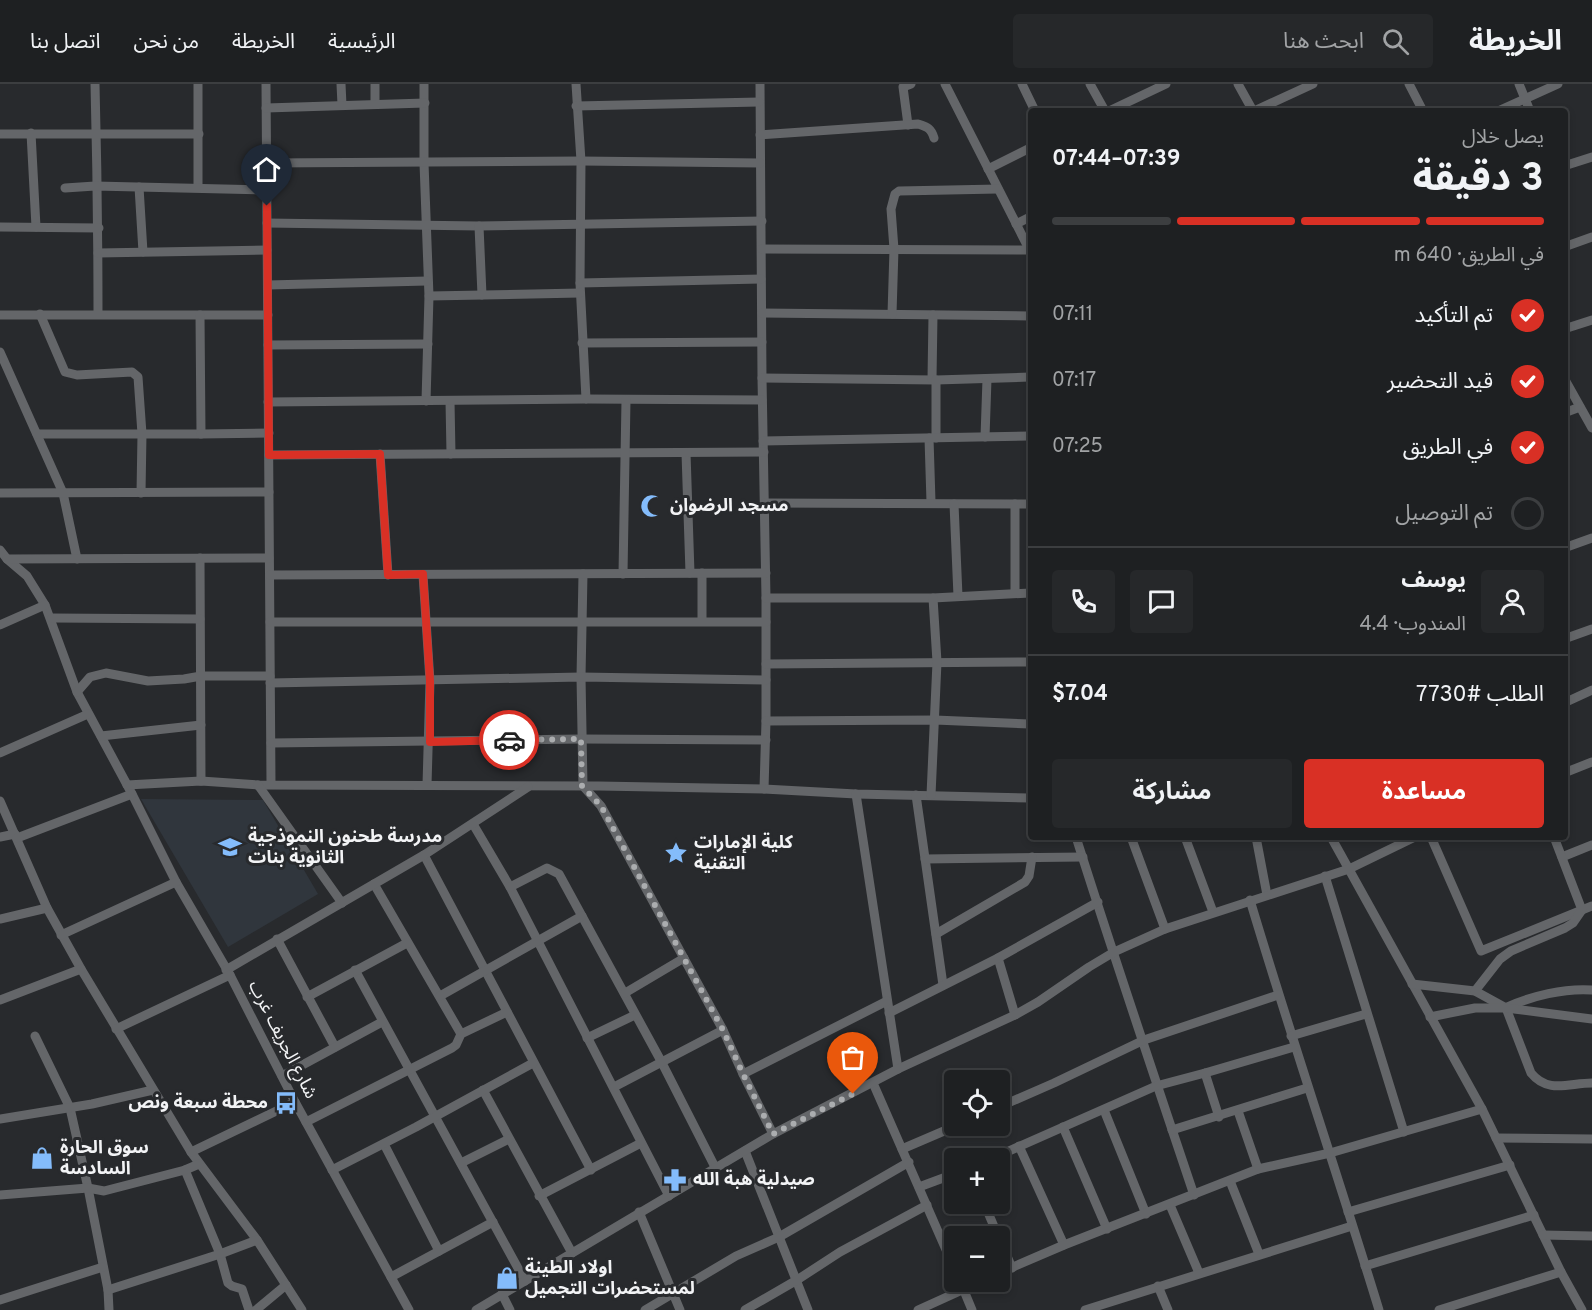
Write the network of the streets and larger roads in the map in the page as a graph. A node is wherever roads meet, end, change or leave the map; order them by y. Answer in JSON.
{"nodes":[{"id":1,"x":95,"y":84,"type":"edge"},
{"id":2,"x":198,"y":84,"type":"edge"},
{"id":3,"x":266,"y":84,"type":"edge"},
{"id":4,"x":341,"y":84,"type":"edge"},
{"id":5,"x":375,"y":84,"type":"edge"},
{"id":6,"x":424,"y":84,"type":"edge"},
{"id":7,"x":576,"y":84,"type":"edge"},
{"id":8,"x":760,"y":84,"type":"edge"},
{"id":9,"x":911,"y":84,"type":"edge"},
{"id":10,"x":945,"y":84,"type":"edge"},
{"id":11,"x":1022,"y":84,"type":"edge"},
{"id":12,"x":1090,"y":84,"type":"edge"},
{"id":13,"x":1166,"y":84,"type":"edge"},
{"id":14,"x":1238,"y":84,"type":"edge"},
{"id":15,"x":1313,"y":84,"type":"edge"},
{"id":16,"x":1409,"y":84,"type":"edge"},
{"id":17,"x":1520,"y":84,"type":"edge"},
{"id":18,"x":1558,"y":84,"type":"edge"},
{"id":19,"x":1525,"y":99,"type":"junction"},
{"id":20,"x":759,"y":102,"type":"junction"},
{"id":21,"x":424,"y":103,"type":"junction"},
{"id":22,"x":375,"y":104,"type":"junction"},
{"id":23,"x":342,"y":105,"type":"junction"},
{"id":24,"x":576,"y":106,"type":"junction"},
{"id":25,"x":266,"y":108,"type":"junction"},
{"id":26,"x":1034,"y":108,"type":"edge"},
{"id":27,"x":1103,"y":108,"type":"edge"},
{"id":28,"x":1115,"y":108,"type":"edge"},
{"id":29,"x":1252,"y":108,"type":"edge"},
{"id":30,"x":1261,"y":108,"type":"edge"},
{"id":31,"x":1419,"y":108,"type":"edge"},
{"id":32,"x":1505,"y":108,"type":"edge"},
{"id":33,"x":1529,"y":108,"type":"edge"},
{"id":34,"x":908,"y":125,"type":"junction"},
{"id":35,"x":31,"y":133,"type":"junction"},
{"id":36,"x":0,"y":134,"type":"edge"},
{"id":37,"x":96,"y":134,"type":"junction"},
{"id":38,"x":199,"y":134,"type":"junction"},
{"id":39,"x":760,"y":135,"type":"junction"},
{"id":40,"x":934,"y":138,"type":"dead end"},
{"id":41,"x":1028,"y":149,"type":"edge"},
{"id":42,"x":1592,"y":157,"type":"edge"},
{"id":43,"x":581,"y":161,"type":"junction"},
{"id":44,"x":267,"y":163,"type":"junction"},
{"id":45,"x":424,"y":163,"type":"junction"},
{"id":46,"x":760,"y":163,"type":"junction"},
{"id":47,"x":1568,"y":165,"type":"edge"},
{"id":48,"x":988,"y":169,"type":"junction"},
{"id":49,"x":95,"y":186,"type":"junction"},
{"id":50,"x":139,"y":187,"type":"junction"},
{"id":51,"x":198,"y":187,"type":"junction"},
{"id":52,"x":65,"y":188,"type":"dead end"},
{"id":53,"x":998,"y":189,"type":"junction"},
{"id":54,"x":267,"y":190,"type":"junction"},
{"id":55,"x":1028,"y":218,"type":"edge"},
{"id":56,"x":762,"y":221,"type":"junction"},
{"id":57,"x":267,"y":223,"type":"junction"},
{"id":58,"x":580,"y":223,"type":"junction"},
{"id":59,"x":1016,"y":224,"type":"junction"},
{"id":60,"x":427,"y":226,"type":"junction"},
{"id":61,"x":479,"y":226,"type":"junction"},
{"id":62,"x":0,"y":227,"type":"edge"},
{"id":63,"x":36,"y":227,"type":"junction"},
{"id":64,"x":99,"y":228,"type":"junction"},
{"id":65,"x":1592,"y":237,"type":"edge"},
{"id":66,"x":1568,"y":246,"type":"edge"},
{"id":67,"x":1028,"y":247,"type":"edge"},
{"id":68,"x":762,"y":249,"type":"junction"},
{"id":69,"x":894,"y":249,"type":"junction"},
{"id":70,"x":267,"y":250,"type":"junction"},
{"id":71,"x":1028,"y":251,"type":"edge"},
{"id":72,"x":143,"y":252,"type":"junction"},
{"id":73,"x":98,"y":253,"type":"junction"},
{"id":74,"x":761,"y":279,"type":"junction"},
{"id":75,"x":427,"y":281,"type":"junction"},
{"id":76,"x":268,"y":285,"type":"junction"},
{"id":77,"x":580,"y":288,"type":"junction"},
{"id":78,"x":482,"y":295,"type":"junction"},
{"id":79,"x":429,"y":296,"type":"junction"},
{"id":80,"x":762,"y":313,"type":"junction"},
{"id":81,"x":40,"y":314,"type":"junction"},
{"id":82,"x":98,"y":314,"type":"junction"},
{"id":83,"x":892,"y":314,"type":"junction"},
{"id":84,"x":0,"y":315,"type":"edge"},
{"id":85,"x":200,"y":315,"type":"junction"},
{"id":86,"x":268,"y":315,"type":"junction"},
{"id":87,"x":933,"y":315,"type":"junction"},
{"id":88,"x":1028,"y":316,"type":"edge"},
{"id":89,"x":1592,"y":320,"type":"edge"},
{"id":90,"x":1568,"y":327,"type":"edge"},
{"id":91,"x":762,"y":342,"type":"junction"},
{"id":92,"x":582,"y":343,"type":"junction"},
{"id":93,"x":428,"y":344,"type":"junction"},
{"id":94,"x":268,"y":345,"type":"junction"},
{"id":95,"x":0,"y":352,"type":"edge"},
{"id":96,"x":1028,"y":377,"type":"edge"},
{"id":97,"x":762,"y":378,"type":"junction"},
{"id":98,"x":987,"y":379,"type":"junction"},
{"id":99,"x":934,"y":380,"type":"junction"},
{"id":100,"x":1568,"y":385,"type":"edge"},
{"id":101,"x":586,"y":399,"type":"junction"},
{"id":102,"x":626,"y":400,"type":"junction"},
{"id":103,"x":762,"y":400,"type":"junction"},
{"id":104,"x":426,"y":401,"type":"junction"},
{"id":105,"x":450,"y":401,"type":"junction"},
{"id":106,"x":268,"y":402,"type":"junction"},
{"id":107,"x":1580,"y":407,"type":"junction"},
{"id":108,"x":1568,"y":412,"type":"edge"},
{"id":109,"x":1592,"y":428,"type":"edge"},
{"id":110,"x":268,"y":433,"type":"junction"},
{"id":111,"x":37,"y":434,"type":"junction"},
{"id":112,"x":142,"y":434,"type":"junction"},
{"id":113,"x":201,"y":434,"type":"junction"},
{"id":114,"x":1028,"y":436,"type":"edge"},
{"id":115,"x":985,"y":437,"type":"junction"},
{"id":116,"x":933,"y":438,"type":"junction"},
{"id":117,"x":763,"y":441,"type":"junction"},
{"id":118,"x":764,"y":452,"type":"junction"},
{"id":119,"x":626,"y":453,"type":"junction"},
{"id":120,"x":686,"y":453,"type":"junction"},
{"id":121,"x":380,"y":454,"type":"junction"},
{"id":122,"x":451,"y":454,"type":"junction"},
{"id":123,"x":269,"y":455,"type":"junction"},
{"id":124,"x":269,"y":492,"type":"junction"},
{"id":125,"x":0,"y":493,"type":"edge"},
{"id":126,"x":63,"y":493,"type":"junction"},
{"id":127,"x":141,"y":493,"type":"junction"},
{"id":128,"x":931,"y":502,"type":"junction"},
{"id":129,"x":765,"y":503,"type":"junction"},
{"id":130,"x":954,"y":504,"type":"junction"},
{"id":131,"x":1015,"y":504,"type":"junction"},
{"id":132,"x":1028,"y":504,"type":"edge"},
{"id":133,"x":1592,"y":538,"type":"edge"},
{"id":134,"x":1568,"y":547,"type":"edge"},
{"id":135,"x":0,"y":550,"type":"edge"},
{"id":136,"x":77,"y":558,"type":"junction"},
{"id":137,"x":200,"y":558,"type":"junction"},
{"id":138,"x":269,"y":558,"type":"junction"},
{"id":139,"x":7,"y":559,"type":"junction"},
{"id":140,"x":690,"y":573,"type":"junction"},
{"id":141,"x":702,"y":573,"type":"junction"},
{"id":142,"x":766,"y":573,"type":"junction"},
{"id":143,"x":423,"y":574,"type":"junction"},
{"id":144,"x":583,"y":574,"type":"junction"},
{"id":145,"x":623,"y":574,"type":"junction"},
{"id":146,"x":270,"y":575,"type":"junction"},
{"id":147,"x":388,"y":575,"type":"junction"},
{"id":148,"x":1016,"y":593,"type":"junction"},
{"id":149,"x":1028,"y":593,"type":"edge"},
{"id":150,"x":958,"y":596,"type":"junction"},
{"id":151,"x":766,"y":598,"type":"junction"},
{"id":152,"x":933,"y":598,"type":"junction"},
{"id":153,"x":45,"y":605,"type":"junction"},
{"id":154,"x":52,"y":618,"type":"junction"},
{"id":155,"x":200,"y":619,"type":"junction"},
{"id":156,"x":426,"y":621,"type":"junction"},
{"id":157,"x":583,"y":621,"type":"junction"},
{"id":158,"x":702,"y":621,"type":"junction"},
{"id":159,"x":270,"y":622,"type":"junction"},
{"id":160,"x":766,"y":622,"type":"junction"},
{"id":161,"x":0,"y":625,"type":"edge"},
{"id":162,"x":1592,"y":629,"type":"edge"},
{"id":163,"x":1568,"y":638,"type":"edge"},
{"id":164,"x":936,"y":662,"type":"junction"},
{"id":165,"x":1028,"y":662,"type":"edge"},
{"id":166,"x":766,"y":664,"type":"junction"},
{"id":167,"x":201,"y":676,"type":"junction"},
{"id":168,"x":581,"y":677,"type":"junction"},
{"id":169,"x":270,"y":679,"type":"junction"},
{"id":170,"x":766,"y":680,"type":"junction"},
{"id":171,"x":430,"y":681,"type":"junction"},
{"id":172,"x":1592,"y":690,"type":"edge"},
{"id":173,"x":77,"y":692,"type":"junction"},
{"id":174,"x":1568,"y":701,"type":"edge"},
{"id":175,"x":88,"y":714,"type":"junction"},
{"id":176,"x":935,"y":720,"type":"junction"},
{"id":177,"x":766,"y":721,"type":"junction"},
{"id":178,"x":1028,"y":724,"type":"edge"},
{"id":179,"x":201,"y":725,"type":"junction"},
{"id":180,"x":101,"y":736,"type":"junction"},
{"id":181,"x":581,"y":739,"type":"junction"},
{"id":182,"x":766,"y":740,"type":"junction"},
{"id":183,"x":430,"y":742,"type":"junction"},
{"id":184,"x":271,"y":743,"type":"junction"},
{"id":185,"x":0,"y":753,"type":"edge"},
{"id":186,"x":1592,"y":762,"type":"edge"},
{"id":187,"x":1568,"y":771,"type":"edge"},
{"id":188,"x":201,"y":782,"type":"junction"},
{"id":189,"x":271,"y":784,"type":"junction"},
{"id":190,"x":258,"y":785,"type":"junction"},
{"id":191,"x":427,"y":786,"type":"junction"},
{"id":192,"x":582,"y":786,"type":"junction"},
{"id":193,"x":528,"y":787,"type":"junction"},
{"id":194,"x":130,"y":789,"type":"junction"},
{"id":195,"x":764,"y":789,"type":"junction"},
{"id":196,"x":856,"y":794,"type":"junction"},
{"id":197,"x":916,"y":795,"type":"junction"},
{"id":198,"x":932,"y":795,"type":"junction"},
{"id":199,"x":1028,"y":798,"type":"edge"},
{"id":200,"x":0,"y":801,"type":"edge"},
{"id":201,"x":473,"y":824,"type":"junction"},
{"id":202,"x":16,"y":836,"type":"junction"},
{"id":203,"x":0,"y":837,"type":"edge"},
{"id":204,"x":1077,"y":840,"type":"edge"},
{"id":205,"x":1132,"y":840,"type":"edge"},
{"id":206,"x":1186,"y":840,"type":"edge"},
{"id":207,"x":1257,"y":840,"type":"edge"},
{"id":208,"x":1333,"y":840,"type":"edge"},
{"id":209,"x":1409,"y":840,"type":"edge"},
{"id":210,"x":1432,"y":840,"type":"edge"},
{"id":211,"x":1555,"y":840,"type":"edge"},
{"id":212,"x":1592,"y":845,"type":"edge"},
{"id":213,"x":424,"y":855,"type":"junction"},
{"id":214,"x":1032,"y":857,"type":"junction"},
{"id":215,"x":1083,"y":857,"type":"junction"},
{"id":216,"x":1562,"y":857,"type":"junction"},
{"id":217,"x":925,"y":859,"type":"junction"},
{"id":218,"x":1349,"y":869,"type":"junction"},
{"id":219,"x":1325,"y":876,"type":"junction"},
{"id":220,"x":176,"y":882,"type":"junction"},
{"id":221,"x":374,"y":884,"type":"junction"},
{"id":222,"x":510,"y":888,"type":"junction"},
{"id":223,"x":1267,"y":895,"type":"junction"},
{"id":224,"x":1250,"y":900,"type":"junction"},
{"id":225,"x":1098,"y":902,"type":"junction"},
{"id":226,"x":342,"y":903,"type":"junction"},
{"id":227,"x":47,"y":908,"type":"junction"},
{"id":228,"x":1587,"y":908,"type":"edge"},
{"id":229,"x":1213,"y":912,"type":"junction"},
{"id":230,"x":582,"y":916,"type":"junction"},
{"id":231,"x":0,"y":919,"type":"edge"},
{"id":232,"x":1165,"y":928,"type":"junction"},
{"id":233,"x":936,"y":934,"type":"junction"},
{"id":234,"x":61,"y":935,"type":"junction"},
{"id":235,"x":276,"y":939,"type":"junction"},
{"id":236,"x":537,"y":941,"type":"junction"},
{"id":237,"x":407,"y":943,"type":"junction"},
{"id":238,"x":1481,"y":951,"type":"junction"},
{"id":239,"x":1114,"y":952,"type":"junction"},
{"id":240,"x":684,"y":958,"type":"junction"},
{"id":241,"x":998,"y":958,"type":"junction"},
{"id":242,"x":81,"y":969,"type":"junction"},
{"id":243,"x":355,"y":970,"type":"junction"},
{"id":244,"x":486,"y":970,"type":"junction"},
{"id":245,"x":1491,"y":970,"type":"junction"},
{"id":246,"x":228,"y":972,"type":"junction"},
{"id":247,"x":1412,"y":984,"type":"junction"},
{"id":248,"x":943,"y":985,"type":"junction"},
{"id":249,"x":1592,"y":990,"type":"edge"},
{"id":250,"x":1475,"y":991,"type":"junction"},
{"id":251,"x":624,"y":993,"type":"junction"},
{"id":252,"x":1278,"y":995,"type":"junction"},
{"id":253,"x":440,"y":996,"type":"junction"},
{"id":254,"x":307,"y":997,"type":"junction"},
{"id":255,"x":0,"y":1000,"type":"edge"},
{"id":256,"x":887,"y":1000,"type":"junction"},
{"id":257,"x":1506,"y":1008,"type":"junction"},
{"id":258,"x":507,"y":1012,"type":"junction"},
{"id":259,"x":889,"y":1013,"type":"junction"},
{"id":260,"x":1366,"y":1014,"type":"junction"},
{"id":261,"x":635,"y":1015,"type":"junction"},
{"id":262,"x":1015,"y":1015,"type":"junction"},
{"id":263,"x":1430,"y":1017,"type":"junction"},
{"id":264,"x":1592,"y":1019,"type":"edge"},
{"id":265,"x":382,"y":1022,"type":"junction"},
{"id":266,"x":116,"y":1029,"type":"junction"},
{"id":267,"x":723,"y":1030,"type":"junction"},
{"id":268,"x":461,"y":1035,"type":"junction"},
{"id":269,"x":35,"y":1036,"type":"dead end"},
{"id":270,"x":1291,"y":1036,"type":"junction"},
{"id":271,"x":587,"y":1038,"type":"junction"},
{"id":272,"x":1144,"y":1040,"type":"junction"},
{"id":273,"x":335,"y":1047,"type":"junction"},
{"id":274,"x":1294,"y":1047,"type":"junction"},
{"id":275,"x":661,"y":1061,"type":"junction"},
{"id":276,"x":533,"y":1063,"type":"junction"},
{"id":277,"x":410,"y":1068,"type":"junction"},
{"id":278,"x":898,"y":1069,"type":"junction"},
{"id":279,"x":1205,"y":1073,"type":"junction"},
{"id":280,"x":743,"y":1074,"type":"junction"},
{"id":281,"x":282,"y":1076,"type":"junction"},
{"id":282,"x":873,"y":1083,"type":"junction"},
{"id":283,"x":1592,"y":1083,"type":"edge"},
{"id":284,"x":1156,"y":1086,"type":"junction"},
{"id":285,"x":614,"y":1087,"type":"junction"},
{"id":286,"x":1307,"y":1088,"type":"junction"},
{"id":287,"x":153,"y":1090,"type":"junction"},
{"id":288,"x":483,"y":1090,"type":"junction"},
{"id":289,"x":295,"y":1102,"type":"junction"},
{"id":290,"x":1010,"y":1102,"type":"edge"},
{"id":291,"x":70,"y":1108,"type":"junction"},
{"id":292,"x":1482,"y":1109,"type":"junction"},
{"id":293,"x":1104,"y":1110,"type":"junction"},
{"id":294,"x":1238,"y":1111,"type":"junction"},
{"id":295,"x":435,"y":1115,"type":"junction"},
{"id":296,"x":1219,"y":1117,"type":"junction"},
{"id":297,"x":0,"y":1119,"type":"edge"},
{"id":298,"x":306,"y":1122,"type":"junction"},
{"id":299,"x":1063,"y":1127,"type":"junction"},
{"id":300,"x":1172,"y":1130,"type":"junction"},
{"id":301,"x":944,"y":1131,"type":"edge"},
{"id":302,"x":1404,"y":1132,"type":"junction"},
{"id":303,"x":773,"y":1134,"type":"junction"},
{"id":304,"x":1496,"y":1138,"type":"junction"},
{"id":305,"x":509,"y":1139,"type":"junction"},
{"id":306,"x":1592,"y":1139,"type":"edge"},
{"id":307,"x":641,"y":1143,"type":"junction"},
{"id":308,"x":384,"y":1144,"type":"junction"},
{"id":309,"x":1018,"y":1146,"type":"junction"},
{"id":310,"x":903,"y":1149,"type":"junction"},
{"id":311,"x":1010,"y":1150,"type":"edge"},
{"id":312,"x":745,"y":1151,"type":"junction"},
{"id":313,"x":191,"y":1152,"type":"junction"},
{"id":314,"x":1330,"y":1154,"type":"junction"},
{"id":315,"x":909,"y":1162,"type":"junction"},
{"id":316,"x":461,"y":1163,"type":"junction"},
{"id":317,"x":199,"y":1164,"type":"junction"},
{"id":318,"x":1510,"y":1165,"type":"junction"},
{"id":319,"x":716,"y":1168,"type":"junction"},
{"id":320,"x":1258,"y":1169,"type":"junction"},
{"id":321,"x":185,"y":1170,"type":"junction"},
{"id":322,"x":332,"y":1170,"type":"junction"},
{"id":323,"x":591,"y":1170,"type":"junction"},
{"id":324,"x":944,"y":1178,"type":"edge"},
{"id":325,"x":1230,"y":1181,"type":"junction"},
{"id":326,"x":919,"y":1187,"type":"junction"},
{"id":327,"x":88,"y":1188,"type":"junction"},
{"id":328,"x":0,"y":1195,"type":"edge"},
{"id":329,"x":1194,"y":1195,"type":"junction"},
{"id":330,"x":539,"y":1196,"type":"junction"},
{"id":331,"x":669,"y":1196,"type":"junction"},
{"id":332,"x":927,"y":1205,"type":"junction"},
{"id":333,"x":1170,"y":1205,"type":"junction"},
{"id":334,"x":639,"y":1212,"type":"junction"},
{"id":335,"x":1348,"y":1212,"type":"junction"},
{"id":336,"x":1146,"y":1214,"type":"junction"},
{"id":337,"x":1534,"y":1215,"type":"junction"},
{"id":338,"x":493,"y":1222,"type":"junction"},
{"id":339,"x":1352,"y":1226,"type":"junction"},
{"id":340,"x":1107,"y":1229,"type":"junction"},
{"id":341,"x":1543,"y":1235,"type":"junction"},
{"id":342,"x":1592,"y":1236,"type":"edge"},
{"id":343,"x":779,"y":1237,"type":"junction"},
{"id":344,"x":257,"y":1240,"type":"junction"},
{"id":345,"x":944,"y":1245,"type":"edge"},
{"id":346,"x":1064,"y":1245,"type":"junction"},
{"id":347,"x":440,"y":1251,"type":"junction"},
{"id":348,"x":572,"y":1253,"type":"junction"},
{"id":349,"x":220,"y":1254,"type":"junction"},
{"id":350,"x":1259,"y":1254,"type":"junction"},
{"id":351,"x":1010,"y":1263,"type":"edge"},
{"id":352,"x":1365,"y":1266,"type":"junction"},
{"id":353,"x":103,"y":1267,"type":"junction"},
{"id":354,"x":1012,"y":1268,"type":"joint"},
{"id":355,"x":1561,"y":1272,"type":"junction"},
{"id":356,"x":1199,"y":1274,"type":"junction"},
{"id":357,"x":390,"y":1277,"type":"junction"},
{"id":358,"x":797,"y":1280,"type":"junction"},
{"id":359,"x":525,"y":1281,"type":"junction"},
{"id":360,"x":286,"y":1285,"type":"junction"},
{"id":361,"x":1158,"y":1286,"type":"junction"},
{"id":362,"x":108,"y":1290,"type":"junction"},
{"id":363,"x":950,"y":1292,"type":"edge"},
{"id":364,"x":965,"y":1292,"type":"edge"},
{"id":365,"x":672,"y":1293,"type":"junction"},
{"id":366,"x":502,"y":1294,"type":"junction"},
{"id":367,"x":0,"y":1300,"type":"edge"},
{"id":368,"x":1592,"y":1308,"type":"edge"},
{"id":369,"x":1582,"y":1309,"type":"edge"},
{"id":370,"x":109,"y":1310,"type":"edge"},
{"id":371,"x":249,"y":1310,"type":"edge"},
{"id":372,"x":256,"y":1310,"type":"edge"},
{"id":373,"x":302,"y":1310,"type":"edge"},
{"id":374,"x":409,"y":1310,"type":"edge"},
{"id":375,"x":476,"y":1310,"type":"edge"},
{"id":376,"x":510,"y":1310,"type":"edge"},
{"id":377,"x":645,"y":1310,"type":"edge"},
{"id":378,"x":680,"y":1310,"type":"edge"},
{"id":379,"x":745,"y":1310,"type":"edge"},
{"id":380,"x":808,"y":1310,"type":"edge"},
{"id":381,"x":918,"y":1310,"type":"edge"},
{"id":382,"x":972,"y":1310,"type":"edge"},
{"id":383,"x":1085,"y":1310,"type":"edge"},
{"id":384,"x":1168,"y":1310,"type":"edge"},
{"id":385,"x":1379,"y":1310,"type":"edge"},
{"id":386,"x":1439,"y":1310,"type":"edge"}],
"edges":[{"from":1,"to":37,"type":"street"},
{"from":2,"to":38,"type":"street"},
{"from":3,"to":25,"type":"street"},
{"from":4,"to":23,"type":"street"},
{"from":5,"to":22,"type":"street"},
{"from":6,"to":21,"type":"street"},
{"from":7,"to":24,"type":"street"},
{"from":8,"to":20,"type":"street"},
{"from":9,"to":34,"type":"street"},
{"from":10,"to":48,"type":"street"},
{"from":11,"to":26,"type":"street"},
{"from":12,"to":27,"type":"street"},
{"from":13,"to":28,"type":"street"},
{"from":14,"to":29,"type":"street"},
{"from":15,"to":30,"type":"street"},
{"from":16,"to":31,"type":"street"},
{"from":17,"to":19,"type":"street"},
{"from":18,"to":19,"type":"street"},
{"from":19,"to":32,"type":"street"},
{"from":19,"to":33,"type":"street"},
{"from":20,"to":24,"type":"street"},
{"from":20,"to":39,"type":"street"},
{"from":21,"to":22,"type":"street"},
{"from":21,"to":45,"type":"street"},
{"from":22,"to":23,"type":"street"},
{"from":23,"to":25,"type":"street"},
{"from":24,"to":43,"type":"street"},
{"from":25,"to":44,"type":"street"},
{"from":34,"to":39,"type":"street"},
{"from":34,"to":40,"type":"street"},
{"from":35,"to":36,"type":"street"},
{"from":35,"to":37,"type":"street"},
{"from":35,"to":63,"type":"street"},
{"from":37,"to":38,"type":"street"},
{"from":37,"to":49,"type":"street"},
{"from":38,"to":51,"type":"street"},
{"from":39,"to":46,"type":"street"},
{"from":41,"to":48,"type":"street"},
{"from":42,"to":47,"type":"street"},
{"from":43,"to":45,"type":"street"},
{"from":43,"to":46,"type":"street"},
{"from":43,"to":58,"type":"street"},
{"from":44,"to":45,"type":"street"},
{"from":44,"to":54,"type":"street"},
{"from":45,"to":60,"type":"street"},
{"from":46,"to":56,"type":"street"},
{"from":48,"to":53,"type":"street"},
{"from":49,"to":50,"type":"street"},
{"from":49,"to":52,"type":"street"},
{"from":49,"to":64,"type":"street"},
{"from":50,"to":51,"type":"street"},
{"from":50,"to":72,"type":"street"},
{"from":51,"to":54,"type":"street"},
{"from":53,"to":59,"type":"street"},
{"from":53,"to":69,"type":"street"},
{"from":54,"to":57,"type":"street"},
{"from":55,"to":59,"type":"street"},
{"from":56,"to":58,"type":"street"},
{"from":56,"to":68,"type":"street"},
{"from":57,"to":60,"type":"street"},
{"from":57,"to":70,"type":"street"},
{"from":58,"to":61,"type":"street"},
{"from":58,"to":77,"type":"street"},
{"from":59,"to":67,"type":"street"},
{"from":60,"to":61,"type":"street"},
{"from":60,"to":75,"type":"street"},
{"from":61,"to":78,"type":"street"},
{"from":62,"to":63,"type":"street"},
{"from":63,"to":64,"type":"street"},
{"from":64,"to":73,"type":"street"},
{"from":65,"to":66,"type":"street"},
{"from":68,"to":69,"type":"street"},
{"from":68,"to":74,"type":"street"},
{"from":69,"to":71,"type":"street"},
{"from":69,"to":83,"type":"street"},
{"from":70,"to":72,"type":"street"},
{"from":70,"to":76,"type":"street"},
{"from":72,"to":73,"type":"street"},
{"from":73,"to":82,"type":"street"},
{"from":74,"to":77,"type":"street"},
{"from":74,"to":80,"type":"street"},
{"from":75,"to":76,"type":"street"},
{"from":75,"to":79,"type":"street"},
{"from":76,"to":86,"type":"street"},
{"from":77,"to":78,"type":"street"},
{"from":77,"to":92,"type":"street"},
{"from":78,"to":79,"type":"street"},
{"from":79,"to":93,"type":"street"},
{"from":80,"to":83,"type":"street"},
{"from":80,"to":91,"type":"street"},
{"from":81,"to":82,"type":"street"},
{"from":81,"to":84,"type":"street"},
{"from":81,"to":112,"type":"street"},
{"from":82,"to":85,"type":"street"},
{"from":83,"to":87,"type":"street"},
{"from":85,"to":86,"type":"street"},
{"from":85,"to":113,"type":"street"},
{"from":86,"to":94,"type":"street"},
{"from":87,"to":88,"type":"street"},
{"from":87,"to":99,"type":"street"},
{"from":89,"to":90,"type":"street"},
{"from":91,"to":92,"type":"street"},
{"from":91,"to":97,"type":"street"},
{"from":92,"to":101,"type":"street"},
{"from":93,"to":94,"type":"street"},
{"from":93,"to":104,"type":"street"},
{"from":94,"to":106,"type":"street"},
{"from":95,"to":111,"type":"street"},
{"from":96,"to":98,"type":"street"},
{"from":97,"to":99,"type":"street"},
{"from":97,"to":103,"type":"street"},
{"from":98,"to":99,"type":"street"},
{"from":98,"to":115,"type":"street"},
{"from":99,"to":116,"type":"street"},
{"from":100,"to":107,"type":"street"},
{"from":101,"to":102,"type":"street"},
{"from":101,"to":105,"type":"street"},
{"from":102,"to":103,"type":"street"},
{"from":102,"to":119,"type":"street"},
{"from":103,"to":117,"type":"street"},
{"from":104,"to":105,"type":"street"},
{"from":104,"to":106,"type":"street"},
{"from":105,"to":122,"type":"street"},
{"from":106,"to":110,"type":"street"},
{"from":107,"to":108,"type":"street"},
{"from":107,"to":109,"type":"street"},
{"from":110,"to":113,"type":"street"},
{"from":110,"to":123,"type":"street"},
{"from":111,"to":112,"type":"street"},
{"from":111,"to":126,"type":"street"},
{"from":112,"to":113,"type":"street"},
{"from":112,"to":127,"type":"street"},
{"from":114,"to":115,"type":"street"},
{"from":115,"to":116,"type":"street"},
{"from":116,"to":117,"type":"street"},
{"from":116,"to":128,"type":"street"},
{"from":117,"to":118,"type":"street"},
{"from":118,"to":120,"type":"street"},
{"from":118,"to":129,"type":"street"},
{"from":119,"to":120,"type":"street"},
{"from":119,"to":122,"type":"street"},
{"from":119,"to":145,"type":"street"},
{"from":120,"to":140,"type":"street"},
{"from":121,"to":122,"type":"street"},
{"from":121,"to":123,"type":"street"},
{"from":121,"to":147,"type":"street"},
{"from":123,"to":124,"type":"street"},
{"from":124,"to":127,"type":"street"},
{"from":124,"to":138,"type":"street"},
{"from":125,"to":126,"type":"street"},
{"from":126,"to":127,"type":"street"},
{"from":126,"to":136,"type":"street"},
{"from":128,"to":129,"type":"street"},
{"from":128,"to":130,"type":"street"},
{"from":129,"to":142,"type":"street"},
{"from":130,"to":131,"type":"street"},
{"from":130,"to":150,"type":"street"},
{"from":131,"to":132,"type":"street"},
{"from":131,"to":148,"type":"street"},
{"from":133,"to":134,"type":"street"},
{"from":135,"to":139,"type":"street","name":"شارع الجريف غرب"},
{"from":136,"to":137,"type":"street"},
{"from":136,"to":139,"type":"street"},
{"from":137,"to":138,"type":"street"},
{"from":137,"to":155,"type":"street"},
{"from":138,"to":146,"type":"street"},
{"from":139,"to":153,"type":"street","name":"شارع الجريف غرب"},
{"from":140,"to":141,"type":"street"},
{"from":140,"to":145,"type":"street"},
{"from":141,"to":142,"type":"street"},
{"from":141,"to":158,"type":"street"},
{"from":142,"to":151,"type":"street"},
{"from":143,"to":144,"type":"street"},
{"from":143,"to":147,"type":"street"},
{"from":143,"to":156,"type":"street"},
{"from":144,"to":145,"type":"street"},
{"from":144,"to":157,"type":"street"},
{"from":146,"to":147,"type":"street"},
{"from":146,"to":159,"type":"street"},
{"from":148,"to":149,"type":"street"},
{"from":148,"to":150,"type":"street"},
{"from":150,"to":152,"type":"street"},
{"from":151,"to":152,"type":"street"},
{"from":151,"to":160,"type":"street"},
{"from":152,"to":164,"type":"street"},
{"from":153,"to":154,"type":"street","name":"شارع الجريف غرب"},
{"from":153,"to":161,"type":"street"},
{"from":154,"to":155,"type":"street"},
{"from":154,"to":173,"type":"street","name":"شارع الجريف غرب"},
{"from":155,"to":167,"type":"street"},
{"from":156,"to":157,"type":"street"},
{"from":156,"to":159,"type":"street"},
{"from":156,"to":171,"type":"street"},
{"from":157,"to":158,"type":"street"},
{"from":157,"to":168,"type":"street"},
{"from":158,"to":160,"type":"street"},
{"from":159,"to":169,"type":"street"},
{"from":160,"to":166,"type":"street"},
{"from":162,"to":163,"type":"street"},
{"from":164,"to":165,"type":"street"},
{"from":164,"to":166,"type":"street"},
{"from":164,"to":176,"type":"street"},
{"from":166,"to":170,"type":"street"},
{"from":167,"to":169,"type":"street"},
{"from":167,"to":173,"type":"street"},
{"from":167,"to":179,"type":"street"},
{"from":168,"to":170,"type":"street"},
{"from":168,"to":171,"type":"street"},
{"from":168,"to":181,"type":"street"},
{"from":169,"to":171,"type":"street"},
{"from":169,"to":184,"type":"street"},
{"from":170,"to":177,"type":"street"},
{"from":171,"to":183,"type":"street"},
{"from":172,"to":174,"type":"street"},
{"from":173,"to":175,"type":"street","name":"شارع الجريف غرب"},
{"from":175,"to":180,"type":"street","name":"شارع الجريف غرب"},
{"from":175,"to":185,"type":"street"},
{"from":176,"to":177,"type":"street"},
{"from":176,"to":178,"type":"street"},
{"from":176,"to":198,"type":"street"},
{"from":177,"to":182,"type":"street"},
{"from":179,"to":180,"type":"street"},
{"from":179,"to":188,"type":"street"},
{"from":180,"to":194,"type":"street","name":"شارع الجريف غرب"},
{"from":181,"to":182,"type":"street"},
{"from":181,"to":183,"type":"street"},
{"from":181,"to":192,"type":"street"},
{"from":182,"to":195,"type":"street"},
{"from":183,"to":184,"type":"street"},
{"from":183,"to":191,"type":"street"},
{"from":184,"to":189,"type":"street"},
{"from":186,"to":187,"type":"street"},
{"from":188,"to":190,"type":"street"},
{"from":188,"to":194,"type":"street"},
{"from":189,"to":190,"type":"street"},
{"from":189,"to":191,"type":"street"},
{"from":190,"to":226,"type":"street"},
{"from":191,"to":193,"type":"street"},
{"from":192,"to":193,"type":"street"},
{"from":192,"to":195,"type":"street"},
{"from":192,"to":240,"type":"street"},
{"from":193,"to":201,"type":"street"},
{"from":194,"to":202,"type":"street"},
{"from":194,"to":220,"type":"street","name":"شارع الجريف غرب"},
{"from":195,"to":196,"type":"street"},
{"from":196,"to":197,"type":"street"},
{"from":196,"to":256,"type":"street"},
{"from":197,"to":198,"type":"street"},
{"from":197,"to":217,"type":"street"},
{"from":198,"to":199,"type":"street"},
{"from":200,"to":202,"type":"street"},
{"from":201,"to":213,"type":"street"},
{"from":201,"to":222,"type":"street"},
{"from":202,"to":203,"type":"street"},
{"from":202,"to":227,"type":"street"},
{"from":204,"to":215,"type":"street"},
{"from":205,"to":232,"type":"street"},
{"from":206,"to":229,"type":"street"},
{"from":207,"to":223,"type":"street"},
{"from":208,"to":218,"type":"street"},
{"from":209,"to":218,"type":"street"},
{"from":210,"to":238,"type":"street"},
{"from":211,"to":216,"type":"street"},
{"from":212,"to":216,"type":"street"},
{"from":213,"to":221,"type":"street"},
{"from":213,"to":244,"type":"street"},
{"from":214,"to":215,"type":"street"},
{"from":214,"to":217,"type":"street"},
{"from":214,"to":233,"type":"street"},
{"from":215,"to":225,"type":"street"},
{"from":216,"to":228,"type":"street"},
{"from":217,"to":233,"type":"street"},
{"from":218,"to":219,"type":"street"},
{"from":218,"to":247,"type":"street"},
{"from":219,"to":223,"type":"street"},
{"from":219,"to":260,"type":"street"},
{"from":220,"to":234,"type":"street"},
{"from":220,"to":246,"type":"street","name":"شارع الجريف غرب"},
{"from":221,"to":226,"type":"street"},
{"from":221,"to":237,"type":"street"},
{"from":222,"to":230,"type":"street"},
{"from":222,"to":236,"type":"street"},
{"from":223,"to":224,"type":"street"},
{"from":224,"to":229,"type":"street"},
{"from":224,"to":252,"type":"street"},
{"from":225,"to":239,"type":"street"},
{"from":225,"to":241,"type":"street"},
{"from":226,"to":235,"type":"street"},
{"from":227,"to":231,"type":"street"},
{"from":227,"to":234,"type":"street"},
{"from":228,"to":238,"type":"street"},
{"from":228,"to":245,"type":"street"},
{"from":229,"to":232,"type":"street"},
{"from":230,"to":236,"type":"street"},
{"from":230,"to":251,"type":"street"},
{"from":232,"to":239,"type":"street"},
{"from":233,"to":248,"type":"street"},
{"from":234,"to":242,"type":"street"},
{"from":235,"to":246,"type":"street"},
{"from":235,"to":254,"type":"street"},
{"from":236,"to":244,"type":"street"},
{"from":236,"to":271,"type":"street"},
{"from":237,"to":243,"type":"street"},
{"from":237,"to":253,"type":"street"},
{"from":238,"to":245,"type":"street"},
{"from":239,"to":262,"type":"street"},
{"from":239,"to":272,"type":"street"},
{"from":240,"to":251,"type":"street"},
{"from":240,"to":267,"type":"street"},
{"from":241,"to":248,"type":"street"},
{"from":241,"to":262,"type":"street"},
{"from":242,"to":255,"type":"street"},
{"from":242,"to":266,"type":"street"},
{"from":243,"to":254,"type":"street"},
{"from":243,"to":265,"type":"street"},
{"from":244,"to":253,"type":"street"},
{"from":244,"to":258,"type":"street"},
{"from":245,"to":250,"type":"street"},
{"from":246,"to":266,"type":"street"},
{"from":246,"to":281,"type":"street","name":"شارع الجريف غرب"},
{"from":247,"to":250,"type":"street"},
{"from":247,"to":263,"type":"street"},
{"from":248,"to":259,"type":"street"},
{"from":249,"to":257,"type":"street"},
{"from":250,"to":257,"type":"street"},
{"from":251,"to":261,"type":"street"},
{"from":252,"to":270,"type":"street"},
{"from":252,"to":272,"type":"street"},
{"from":253,"to":268,"type":"street"},
{"from":254,"to":273,"type":"street"},
{"from":256,"to":259,"type":"street"},
{"from":256,"to":280,"type":"street"},
{"from":257,"to":263,"type":"street"},
{"from":257,"to":264,"type":"street"},
{"from":257,"to":283,"type":"street"},
{"from":258,"to":268,"type":"street"},
{"from":258,"to":276,"type":"street"},
{"from":259,"to":278,"type":"street"},
{"from":260,"to":270,"type":"street"},
{"from":260,"to":302,"type":"street"},
{"from":261,"to":271,"type":"street"},
{"from":261,"to":275,"type":"street"},
{"from":262,"to":278,"type":"street"},
{"from":263,"to":292,"type":"street"},
{"from":265,"to":273,"type":"street"},
{"from":265,"to":277,"type":"street"},
{"from":266,"to":287,"type":"street"},
{"from":267,"to":275,"type":"street"},
{"from":267,"to":280,"type":"street"},
{"from":268,"to":277,"type":"street"},
{"from":269,"to":291,"type":"street"},
{"from":270,"to":274,"type":"street"},
{"from":271,"to":285,"type":"street"},
{"from":272,"to":284,"type":"street"},
{"from":272,"to":290,"type":"street"},
{"from":273,"to":281,"type":"street"},
{"from":274,"to":279,"type":"street"},
{"from":274,"to":286,"type":"street"},
{"from":275,"to":285,"type":"street"},
{"from":275,"to":319,"type":"street"},
{"from":276,"to":288,"type":"street"},
{"from":276,"to":323,"type":"street"},
{"from":277,"to":295,"type":"street"},
{"from":277,"to":298,"type":"street"},
{"from":278,"to":282,"type":"street"},
{"from":279,"to":284,"type":"street"},
{"from":279,"to":296,"type":"street"},
{"from":280,"to":303,"type":"street"},
{"from":281,"to":289,"type":"street","name":"شارع الجريف غرب"},
{"from":282,"to":303,"type":"street"},
{"from":282,"to":310,"type":"street"},
{"from":284,"to":293,"type":"street"},
{"from":284,"to":300,"type":"street"},
{"from":285,"to":307,"type":"street"},
{"from":286,"to":294,"type":"street"},
{"from":286,"to":314,"type":"street"},
{"from":287,"to":291,"type":"street"},
{"from":287,"to":313,"type":"street"},
{"from":288,"to":295,"type":"street"},
{"from":288,"to":305,"type":"street"},
{"from":289,"to":298,"type":"street","name":"شارع الجريف غرب"},
{"from":289,"to":313,"type":"street"},
{"from":291,"to":297,"type":"street"},
{"from":291,"to":327,"type":"street"},
{"from":292,"to":302,"type":"street"},
{"from":292,"to":304,"type":"street"},
{"from":293,"to":299,"type":"street"},
{"from":293,"to":336,"type":"street"},
{"from":294,"to":296,"type":"street"},
{"from":294,"to":320,"type":"street"},
{"from":295,"to":308,"type":"street"},
{"from":295,"to":316,"type":"street"},
{"from":296,"to":300,"type":"street"},
{"from":298,"to":322,"type":"street","name":"شارع الجريف غرب"},
{"from":299,"to":309,"type":"street"},
{"from":299,"to":340,"type":"street"},
{"from":300,"to":329,"type":"street"},
{"from":301,"to":310,"type":"street"},
{"from":302,"to":314,"type":"street"},
{"from":303,"to":312,"type":"street"},
{"from":304,"to":306,"type":"street"},
{"from":304,"to":318,"type":"street"},
{"from":305,"to":316,"type":"street"},
{"from":305,"to":330,"type":"street"},
{"from":307,"to":323,"type":"street"},
{"from":307,"to":331,"type":"street"},
{"from":308,"to":322,"type":"street"},
{"from":308,"to":347,"type":"street"},
{"from":309,"to":311,"type":"street"},
{"from":309,"to":346,"type":"street"},
{"from":310,"to":315,"type":"street"},
{"from":312,"to":319,"type":"street"},
{"from":312,"to":343,"type":"street"},
{"from":313,"to":317,"type":"street"},
{"from":314,"to":320,"type":"street"},
{"from":314,"to":335,"type":"street"},
{"from":315,"to":326,"type":"street"},
{"from":315,"to":343,"type":"street"},
{"from":316,"to":338,"type":"street"},
{"from":317,"to":321,"type":"street"},
{"from":317,"to":344,"type":"street"},
{"from":318,"to":335,"type":"street"},
{"from":318,"to":337,"type":"street"},
{"from":319,"to":331,"type":"street"},
{"from":320,"to":325,"type":"street"},
{"from":321,"to":327,"type":"street"},
{"from":321,"to":349,"type":"street"},
{"from":322,"to":357,"type":"street","name":"شارع الجريف غرب"},
{"from":323,"to":330,"type":"street"},
{"from":324,"to":326,"type":"street"},
{"from":325,"to":329,"type":"street"},
{"from":325,"to":350,"type":"street"},
{"from":326,"to":332,"type":"street"},
{"from":327,"to":328,"type":"street"},
{"from":327,"to":353,"type":"street"},
{"from":329,"to":333,"type":"street"},
{"from":330,"to":348,"type":"street"},
{"from":331,"to":334,"type":"street"},
{"from":332,"to":345,"type":"street"},
{"from":332,"to":358,"type":"street"},
{"from":333,"to":336,"type":"street"},
{"from":333,"to":356,"type":"street"},
{"from":334,"to":348,"type":"street"},
{"from":334,"to":365,"type":"street"},
{"from":335,"to":339,"type":"street"},
{"from":336,"to":340,"type":"street"},
{"from":337,"to":341,"type":"street"},
{"from":337,"to":352,"type":"street"},
{"from":338,"to":347,"type":"street"},
{"from":338,"to":359,"type":"street"},
{"from":339,"to":350,"type":"street"},
{"from":339,"to":352,"type":"street"},
{"from":340,"to":346,"type":"street"},
{"from":341,"to":342,"type":"street"},
{"from":341,"to":355,"type":"street"},
{"from":343,"to":358,"type":"street"},
{"from":343,"to":365,"type":"street"},
{"from":344,"to":349,"type":"street"},
{"from":344,"to":360,"type":"street"},
{"from":346,"to":354,"type":"street"},
{"from":347,"to":357,"type":"street"},
{"from":348,"to":359,"type":"street"},
{"from":349,"to":362,"type":"street"},
{"from":349,"to":371,"type":"street"},
{"from":350,"to":356,"type":"street"},
{"from":351,"to":354,"type":"street"},
{"from":352,"to":385,"type":"street"},
{"from":353,"to":362,"type":"street"},
{"from":353,"to":367,"type":"street"},
{"from":355,"to":369,"type":"street"},
{"from":355,"to":386,"type":"street"},
{"from":356,"to":361,"type":"street"},
{"from":357,"to":374,"type":"street","name":"شارع الجريف غرب"},
{"from":358,"to":379,"type":"street"},
{"from":358,"to":380,"type":"street"},
{"from":359,"to":366,"type":"street"},
{"from":360,"to":372,"type":"street"},
{"from":360,"to":373,"type":"street"},
{"from":361,"to":383,"type":"street"},
{"from":361,"to":384,"type":"street"},
{"from":362,"to":370,"type":"street"},
{"from":363,"to":381,"type":"street"},
{"from":364,"to":382,"type":"street"},
{"from":365,"to":377,"type":"street"},
{"from":365,"to":378,"type":"street"},
{"from":366,"to":375,"type":"street"},
{"from":366,"to":376,"type":"street"},
{"from":368,"to":369,"type":"street"}]}
